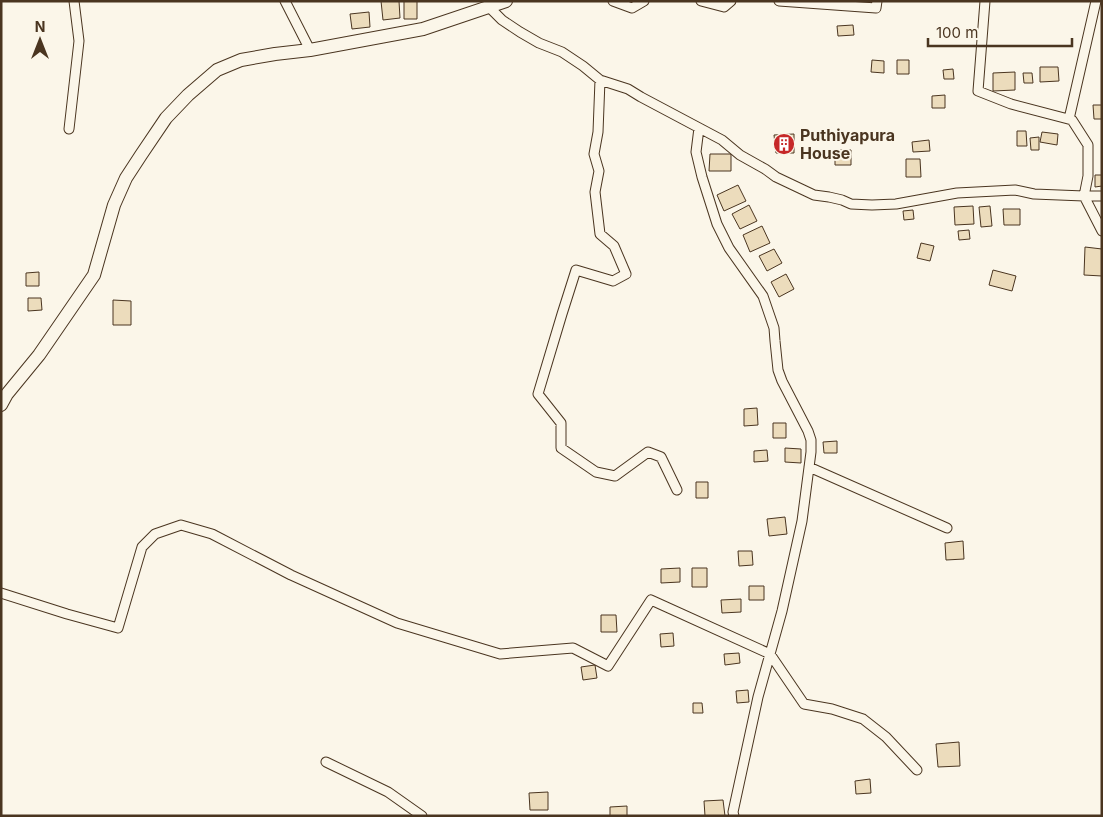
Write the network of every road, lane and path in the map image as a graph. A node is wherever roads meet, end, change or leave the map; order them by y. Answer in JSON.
{"nodes":[{"id":1,"x":74,"y":1,"type":"edge"},
{"id":2,"x":284,"y":1,"type":"edge"},
{"id":3,"x":506,"y":1,"type":"edge"},
{"id":4,"x":613,"y":1,"type":"edge"},
{"id":5,"x":644,"y":1,"type":"edge"},
{"id":6,"x":701,"y":1,"type":"edge"},
{"id":7,"x":731,"y":1,"type":"edge"},
{"id":8,"x":779,"y":1,"type":"edge"},
{"id":9,"x":877,"y":1,"type":"edge"},
{"id":10,"x":984,"y":1,"type":"edge"},
{"id":11,"x":1096,"y":1,"type":"edge"},
{"id":12,"x":489,"y":7,"type":"junction"},
{"id":13,"x":310,"y":50,"type":"junction"},
{"id":14,"x":600,"y":80,"type":"junction"},
{"id":15,"x":1069,"y":119,"type":"junction"},
{"id":16,"x":699,"y":128,"type":"junction"},
{"id":17,"x":69,"y":129,"type":"dead end"},
{"id":18,"x":1084,"y":196,"type":"junction"},
{"id":19,"x":1102,"y":196,"type":"edge"},
{"id":20,"x":1102,"y":232,"type":"edge"},
{"id":21,"x":1,"y":405,"type":"edge"},
{"id":22,"x":809,"y":467,"type":"junction"},
{"id":23,"x":677,"y":490,"type":"dead end"},
{"id":24,"x":947,"y":528,"type":"dead end"},
{"id":25,"x":1,"y":594,"type":"edge"},
{"id":26,"x":770,"y":654,"type":"junction"},
{"id":27,"x":326,"y":762,"type":"dead end"},
{"id":28,"x":917,"y":770,"type":"dead end"},
{"id":29,"x":422,"y":816,"type":"edge"},
{"id":30,"x":734,"y":816,"type":"edge"}],
"edges":[{"from":1,"to":17,"type":"street"},
{"from":2,"to":13,"type":"street"},
{"from":3,"to":12,"type":"main road"},
{"from":4,"to":5,"type":"street"},
{"from":6,"to":7,"type":"street"},
{"from":8,"to":9,"type":"street"},
{"from":10,"to":15,"type":"street"},
{"from":11,"to":15,"type":"street"},
{"from":12,"to":13,"type":"main road"},
{"from":12,"to":14,"type":"street"},
{"from":13,"to":21,"type":"main road"},
{"from":14,"to":16,"type":"street"},
{"from":14,"to":23,"type":"street"},
{"from":15,"to":18,"type":"street"},
{"from":16,"to":18,"type":"street"},
{"from":16,"to":22,"type":"street"},
{"from":18,"to":19,"type":"street"},
{"from":18,"to":20,"type":"street"},
{"from":22,"to":24,"type":"street"},
{"from":22,"to":26,"type":"street"},
{"from":25,"to":26,"type":"street"},
{"from":26,"to":28,"type":"street"},
{"from":26,"to":30,"type":"street"},
{"from":27,"to":29,"type":"street"}]}
